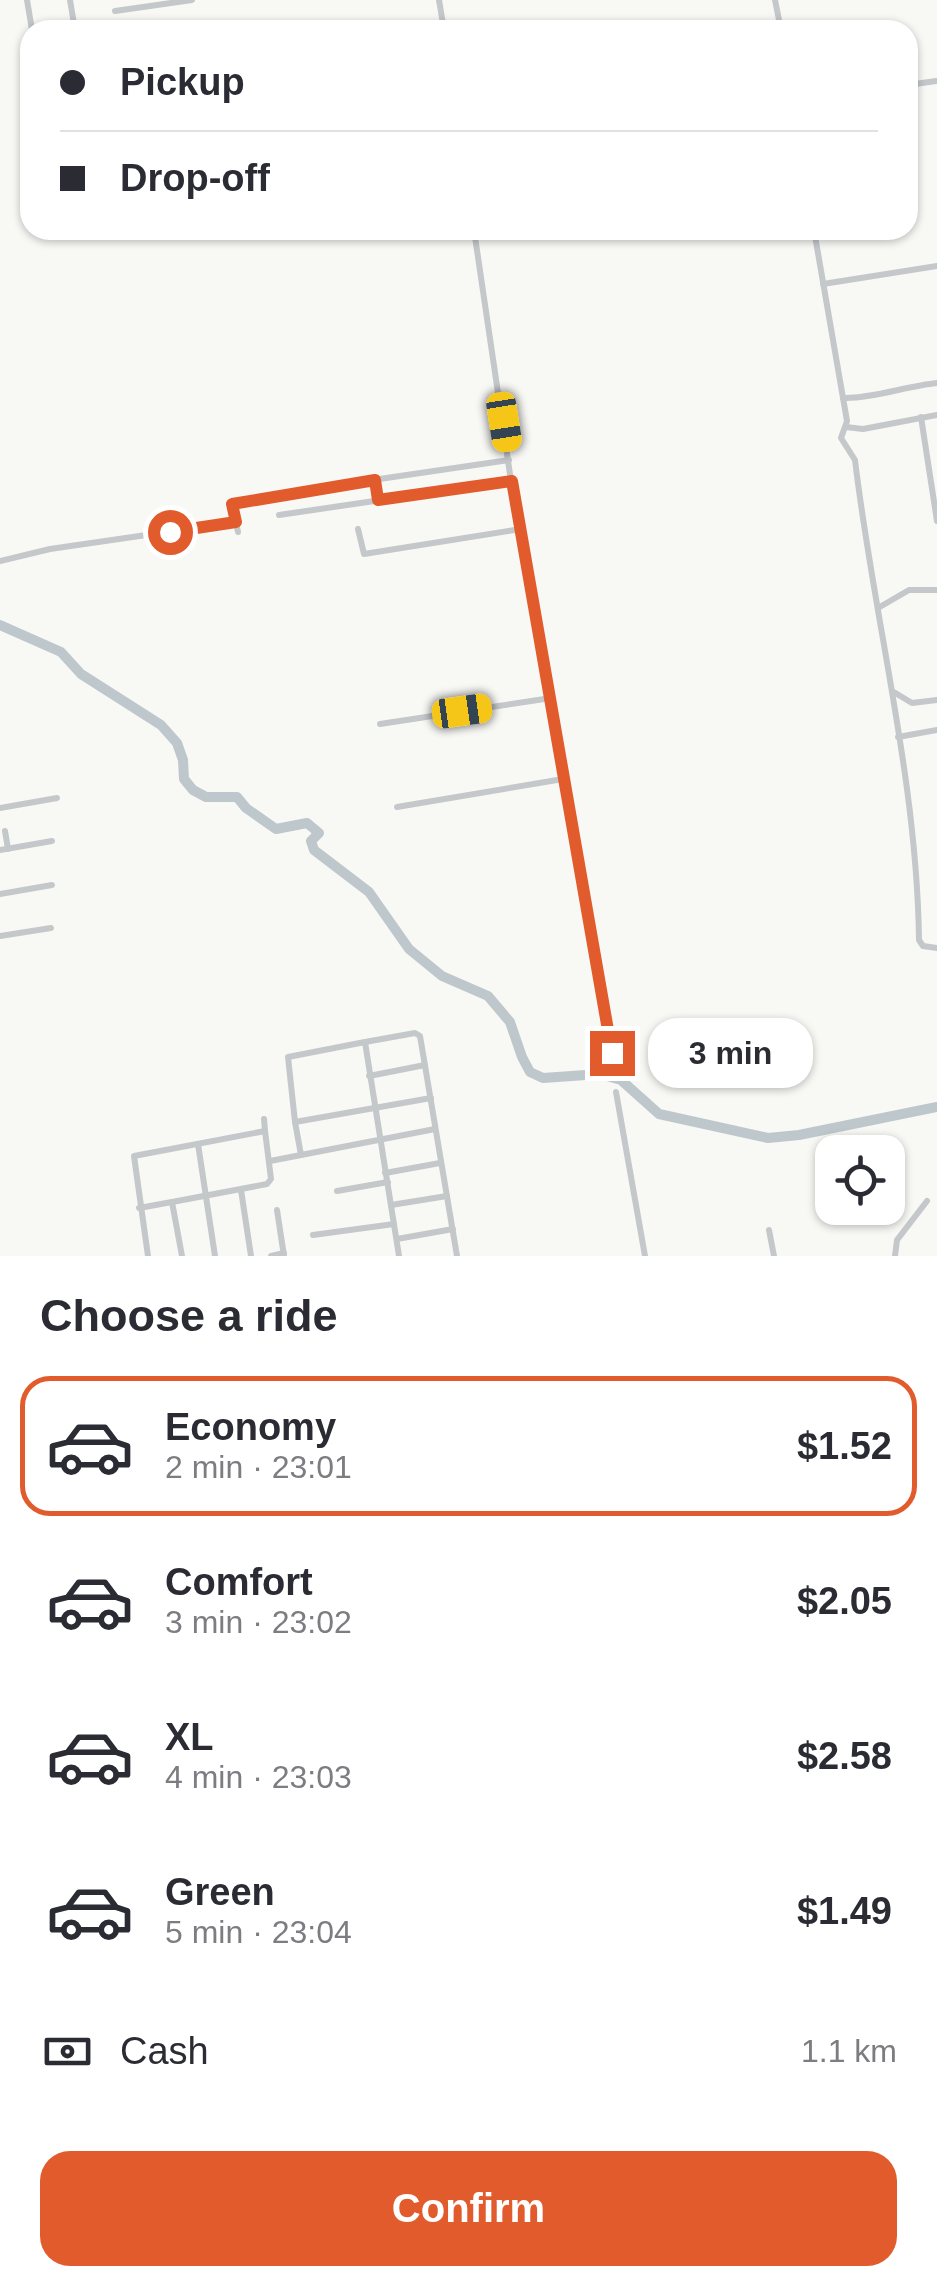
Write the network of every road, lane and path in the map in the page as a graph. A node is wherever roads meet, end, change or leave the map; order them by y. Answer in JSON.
{"nodes":[{"id":1,"x":192,"y":0,"type":"edge"},
{"id":2,"x":175,"y":1,"type":"edge"},
{"id":3,"x":115,"y":12,"type":"dead end"},
{"id":4,"x":476,"y":240,"type":"edge"},
{"id":5,"x":815,"y":240,"type":"edge"},
{"id":6,"x":937,"y":266,"type":"edge"},
{"id":7,"x":822,"y":284,"type":"junction"},
{"id":8,"x":937,"y":383,"type":"edge"},
{"id":9,"x":843,"y":398,"type":"junction"},
{"id":10,"x":937,"y":415,"type":"edge"},
{"id":11,"x":922,"y":417,"type":"junction"},
{"id":12,"x":846,"y":427,"type":"junction"},
{"id":13,"x":510,"y":460,"type":"junction"},
{"id":14,"x":375,"y":480,"type":"junction"},
{"id":15,"x":512,"y":481,"type":"junction"},
{"id":16,"x":378,"y":500,"type":"junction"},
{"id":17,"x":279,"y":515,"type":"dead end"},
{"id":18,"x":937,"y":521,"type":"edge"},
{"id":19,"x":236,"y":522,"type":"junction"},
{"id":20,"x":358,"y":529,"type":"dead end"},
{"id":21,"x":520,"y":529,"type":"junction"},
{"id":22,"x":238,"y":532,"type":"dead end"},
{"id":23,"x":0,"y":561,"type":"edge"},
{"id":24,"x":937,"y":590,"type":"edge"},
{"id":25,"x":878,"y":608,"type":"junction"},
{"id":26,"x":891,"y":691,"type":"junction"},
{"id":27,"x":551,"y":698,"type":"junction"},
{"id":28,"x":937,"y":700,"type":"edge"},
{"id":29,"x":380,"y":724,"type":"dead end"},
{"id":30,"x":937,"y":730,"type":"edge"},
{"id":31,"x":898,"y":737,"type":"junction"},
{"id":32,"x":563,"y":779,"type":"junction"},
{"id":33,"x":56,"y":798,"type":"dead end"},
{"id":34,"x":397,"y":807,"type":"dead end"},
{"id":35,"x":0,"y":808,"type":"edge"},
{"id":36,"x":5,"y":831,"type":"dead end"},
{"id":37,"x":52,"y":841,"type":"dead end"},
{"id":38,"x":4,"y":850,"type":"edge"},
{"id":39,"x":52,"y":885,"type":"dead end"},
{"id":40,"x":0,"y":894,"type":"edge"},
{"id":41,"x":51,"y":928,"type":"dead end"},
{"id":42,"x":0,"y":936,"type":"edge"},
{"id":43,"x":937,"y":948,"type":"edge"},
{"id":44,"x":366,"y":1042,"type":"junction"},
{"id":45,"x":612,"y":1053,"type":"dead end"},
{"id":46,"x":425,"y":1065,"type":"junction"},
{"id":47,"x":369,"y":1076,"type":"junction"},
{"id":48,"x":616,"y":1092,"type":"dead end"},
{"id":49,"x":431,"y":1098,"type":"junction"},
{"id":50,"x":374,"y":1108,"type":"junction"},
{"id":51,"x":264,"y":1119,"type":"dead end"},
{"id":52,"x":295,"y":1122,"type":"junction"},
{"id":53,"x":435,"y":1129,"type":"junction"},
{"id":54,"x":265,"y":1131,"type":"junction"},
{"id":55,"x":380,"y":1139,"type":"junction"},
{"id":56,"x":198,"y":1143,"type":"junction"},
{"id":57,"x":300,"y":1155,"type":"junction"},
{"id":58,"x":270,"y":1160,"type":"junction"},
{"id":59,"x":440,"y":1162,"type":"junction"},
{"id":60,"x":385,"y":1172,"type":"junction"},
{"id":61,"x":388,"y":1182,"type":"junction"},
{"id":62,"x":241,"y":1190,"type":"junction"},
{"id":63,"x":336,"y":1191,"type":"dead end"},
{"id":64,"x":206,"y":1196,"type":"junction"},
{"id":65,"x":447,"y":1196,"type":"junction"},
{"id":66,"x":927,"y":1201,"type":"dead end"},
{"id":67,"x":172,"y":1202,"type":"junction"},
{"id":68,"x":391,"y":1205,"type":"junction"},
{"id":69,"x":140,"y":1208,"type":"junction"},
{"id":70,"x":277,"y":1210,"type":"dead end"},
{"id":71,"x":394,"y":1224,"type":"junction"},
{"id":72,"x":453,"y":1230,"type":"junction"},
{"id":73,"x":769,"y":1230,"type":"dead end"},
{"id":74,"x":313,"y":1235,"type":"dead end"},
{"id":75,"x":397,"y":1239,"type":"junction"},
{"id":76,"x":284,"y":1255,"type":"edge"},
{"id":77,"x":148,"y":1256,"type":"edge"},
{"id":78,"x":182,"y":1256,"type":"edge"},
{"id":79,"x":215,"y":1256,"type":"edge"},
{"id":80,"x":251,"y":1256,"type":"edge"},
{"id":81,"x":271,"y":1256,"type":"edge"},
{"id":82,"x":400,"y":1256,"type":"edge"},
{"id":83,"x":457,"y":1256,"type":"edge"},
{"id":84,"x":645,"y":1256,"type":"edge"},
{"id":85,"x":774,"y":1256,"type":"edge"},
{"id":86,"x":896,"y":1256,"type":"edge"}],
"edges":[{"from":1,"to":2,"type":"street"},
{"from":2,"to":3,"type":"street"},
{"from":4,"to":13,"type":"street"},
{"from":5,"to":7,"type":"street"},
{"from":6,"to":7,"type":"street"},
{"from":7,"to":9,"type":"street"},
{"from":8,"to":9,"type":"street"},
{"from":9,"to":12,"type":"street"},
{"from":10,"to":11,"type":"street"},
{"from":11,"to":12,"type":"street"},
{"from":11,"to":18,"type":"street"},
{"from":12,"to":25,"type":"street"},
{"from":13,"to":14,"type":"street"},
{"from":13,"to":15,"type":"street"},
{"from":14,"to":16,"type":"street"},
{"from":14,"to":19,"type":"street"},
{"from":15,"to":16,"type":"street"},
{"from":15,"to":21,"type":"street"},
{"from":16,"to":17,"type":"street"},
{"from":19,"to":22,"type":"street"},
{"from":19,"to":23,"type":"street"},
{"from":20,"to":21,"type":"street"},
{"from":21,"to":27,"type":"street"},
{"from":24,"to":25,"type":"street"},
{"from":25,"to":26,"type":"street"},
{"from":26,"to":28,"type":"street"},
{"from":26,"to":31,"type":"street"},
{"from":27,"to":29,"type":"street"},
{"from":27,"to":32,"type":"street"},
{"from":30,"to":31,"type":"street"},
{"from":31,"to":43,"type":"street"},
{"from":32,"to":34,"type":"street"},
{"from":32,"to":45,"type":"street"},
{"from":33,"to":35,"type":"street"},
{"from":36,"to":38,"type":"street"},
{"from":37,"to":38,"type":"street"},
{"from":39,"to":40,"type":"street"},
{"from":41,"to":42,"type":"street"},
{"from":44,"to":46,"type":"street"},
{"from":44,"to":47,"type":"street"},
{"from":44,"to":52,"type":"street"},
{"from":46,"to":47,"type":"street"},
{"from":46,"to":49,"type":"street"},
{"from":47,"to":50,"type":"street"},
{"from":48,"to":84,"type":"street"},
{"from":49,"to":50,"type":"street"},
{"from":49,"to":53,"type":"street"},
{"from":50,"to":52,"type":"street"},
{"from":50,"to":55,"type":"street"},
{"from":51,"to":54,"type":"street"},
{"from":52,"to":57,"type":"street"},
{"from":53,"to":55,"type":"street"},
{"from":53,"to":59,"type":"street"},
{"from":54,"to":56,"type":"street"},
{"from":54,"to":58,"type":"street"},
{"from":55,"to":57,"type":"street"},
{"from":55,"to":60,"type":"street"},
{"from":56,"to":64,"type":"street"},
{"from":56,"to":69,"type":"street"},
{"from":57,"to":58,"type":"street"},
{"from":58,"to":62,"type":"street"},
{"from":59,"to":60,"type":"street"},
{"from":59,"to":65,"type":"street"},
{"from":60,"to":61,"type":"street"},
{"from":61,"to":63,"type":"street"},
{"from":61,"to":68,"type":"street"},
{"from":62,"to":64,"type":"street"},
{"from":62,"to":80,"type":"street"},
{"from":64,"to":67,"type":"street"},
{"from":64,"to":79,"type":"street"},
{"from":65,"to":68,"type":"street"},
{"from":65,"to":72,"type":"street"},
{"from":66,"to":86,"type":"street"},
{"from":67,"to":69,"type":"street"},
{"from":67,"to":78,"type":"street"},
{"from":68,"to":71,"type":"street"},
{"from":69,"to":77,"type":"street"},
{"from":70,"to":76,"type":"street"},
{"from":71,"to":74,"type":"street"},
{"from":71,"to":75,"type":"street"},
{"from":72,"to":75,"type":"street"},
{"from":72,"to":83,"type":"street"},
{"from":73,"to":85,"type":"street"},
{"from":75,"to":82,"type":"street"},
{"from":76,"to":81,"type":"street"}]}
